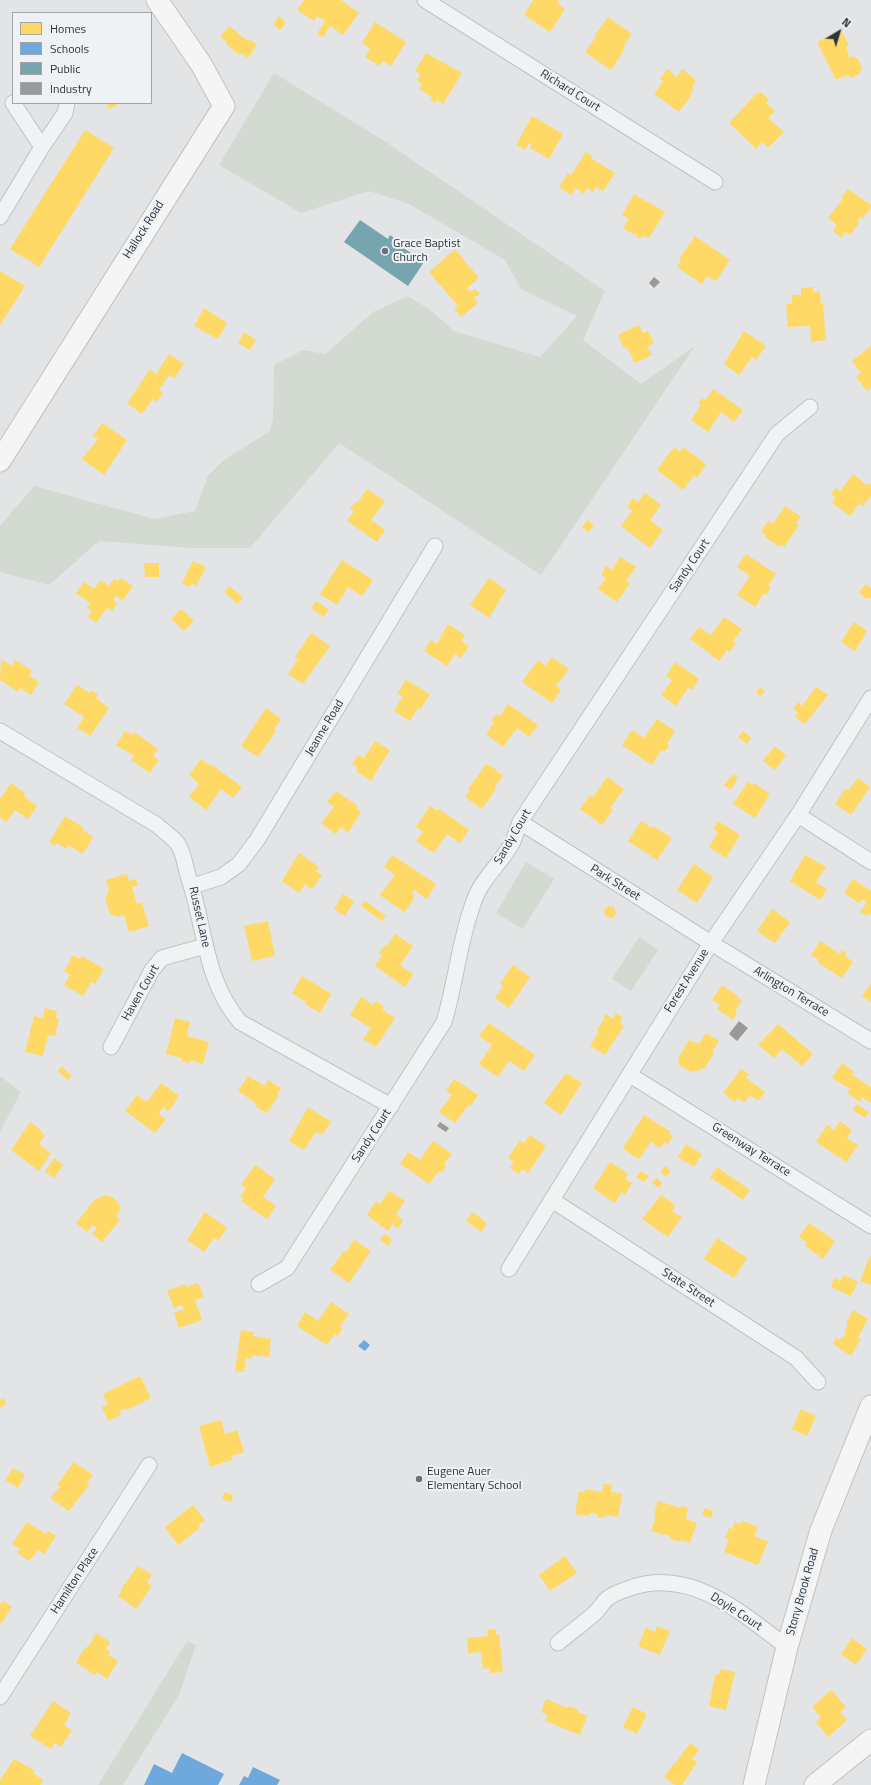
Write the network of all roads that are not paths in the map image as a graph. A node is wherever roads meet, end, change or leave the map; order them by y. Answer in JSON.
{"nodes":[{"id":1,"x":158,"y":0,"type":"edge"},
{"id":2,"x":425,"y":0,"type":"edge"},
{"id":3,"x":14,"y":104,"type":"edge"},
{"id":4,"x":67,"y":104,"type":"edge"},
{"id":5,"x":42,"y":147,"type":"junction"},
{"id":6,"x":715,"y":182,"type":"dead end"},
{"id":7,"x":0,"y":217,"type":"edge"},
{"id":8,"x":810,"y":407,"type":"dead end"},
{"id":9,"x":0,"y":461,"type":"edge"},
{"id":10,"x":435,"y":546,"type":"dead end"},
{"id":11,"x":871,"y":698,"type":"edge"},
{"id":12,"x":0,"y":731,"type":"edge"},
{"id":13,"x":798,"y":815,"type":"junction"},
{"id":14,"x":520,"y":822,"type":"junction"},
{"id":15,"x":871,"y":862,"type":"edge"},
{"id":16,"x":193,"y":886,"type":"junction"},
{"id":17,"x":711,"y":943,"type":"junction"},
{"id":18,"x":205,"y":946,"type":"junction"},
{"id":19,"x":871,"y":1041,"type":"edge"},
{"id":20,"x":111,"y":1047,"type":"dead end"},
{"id":21,"x":630,"y":1075,"type":"junction"},
{"id":22,"x":391,"y":1106,"type":"junction"},
{"id":23,"x":552,"y":1200,"type":"junction"},
{"id":24,"x":871,"y":1226,"type":"edge"},
{"id":25,"x":509,"y":1269,"type":"dead end"},
{"id":26,"x":259,"y":1284,"type":"dead end"},
{"id":27,"x":818,"y":1382,"type":"dead end"},
{"id":28,"x":871,"y":1408,"type":"edge"},
{"id":29,"x":150,"y":1465,"type":"dead end"},
{"id":30,"x":558,"y":1643,"type":"dead end"},
{"id":31,"x":787,"y":1647,"type":"junction"},
{"id":32,"x":0,"y":1697,"type":"edge"},
{"id":33,"x":871,"y":1740,"type":"edge"},
{"id":34,"x":754,"y":1785,"type":"edge"},
{"id":35,"x":815,"y":1785,"type":"edge"}],
"edges":[{"from":1,"to":9,"type":"street","name":"Hallock Road"},
{"from":2,"to":6,"type":"street","name":"Richard Court"},
{"from":3,"to":5,"type":"street"},
{"from":4,"to":5,"type":"street"},
{"from":5,"to":7,"type":"street"},
{"from":8,"to":14,"type":"street","name":"Sandy Court"},
{"from":10,"to":16,"type":"street","name":"Jeanne Road"},
{"from":11,"to":13,"type":"street","name":"Forest Avenue"},
{"from":12,"to":16,"type":"street","name":"Russet Lane"},
{"from":13,"to":15,"type":"street"},
{"from":13,"to":17,"type":"street","name":"Forest Avenue"},
{"from":14,"to":17,"type":"street","name":"Park Street"},
{"from":14,"to":22,"type":"street","name":"Sandy Court"},
{"from":16,"to":18,"type":"street","name":"Russet Lane"},
{"from":17,"to":19,"type":"street","name":"Arlington Terrace"},
{"from":17,"to":21,"type":"street","name":"Forest Avenue"},
{"from":18,"to":20,"type":"street","name":"Haven Court"},
{"from":18,"to":22,"type":"street","name":"Russet Lane"},
{"from":21,"to":23,"type":"street","name":"Forest Avenue"},
{"from":21,"to":24,"type":"street","name":"Greenway Terrace"},
{"from":22,"to":26,"type":"street","name":"Sandy Court"},
{"from":23,"to":25,"type":"street","name":"Forest Avenue"},
{"from":23,"to":27,"type":"street","name":"State Street"},
{"from":28,"to":31,"type":"street","name":"Stony Brook Road"},
{"from":29,"to":32,"type":"street","name":"Hamilton Place"},
{"from":30,"to":31,"type":"street","name":"Doyle Court"},
{"from":31,"to":34,"type":"street","name":"Stony Brook Road"},
{"from":33,"to":35,"type":"street"}]}
